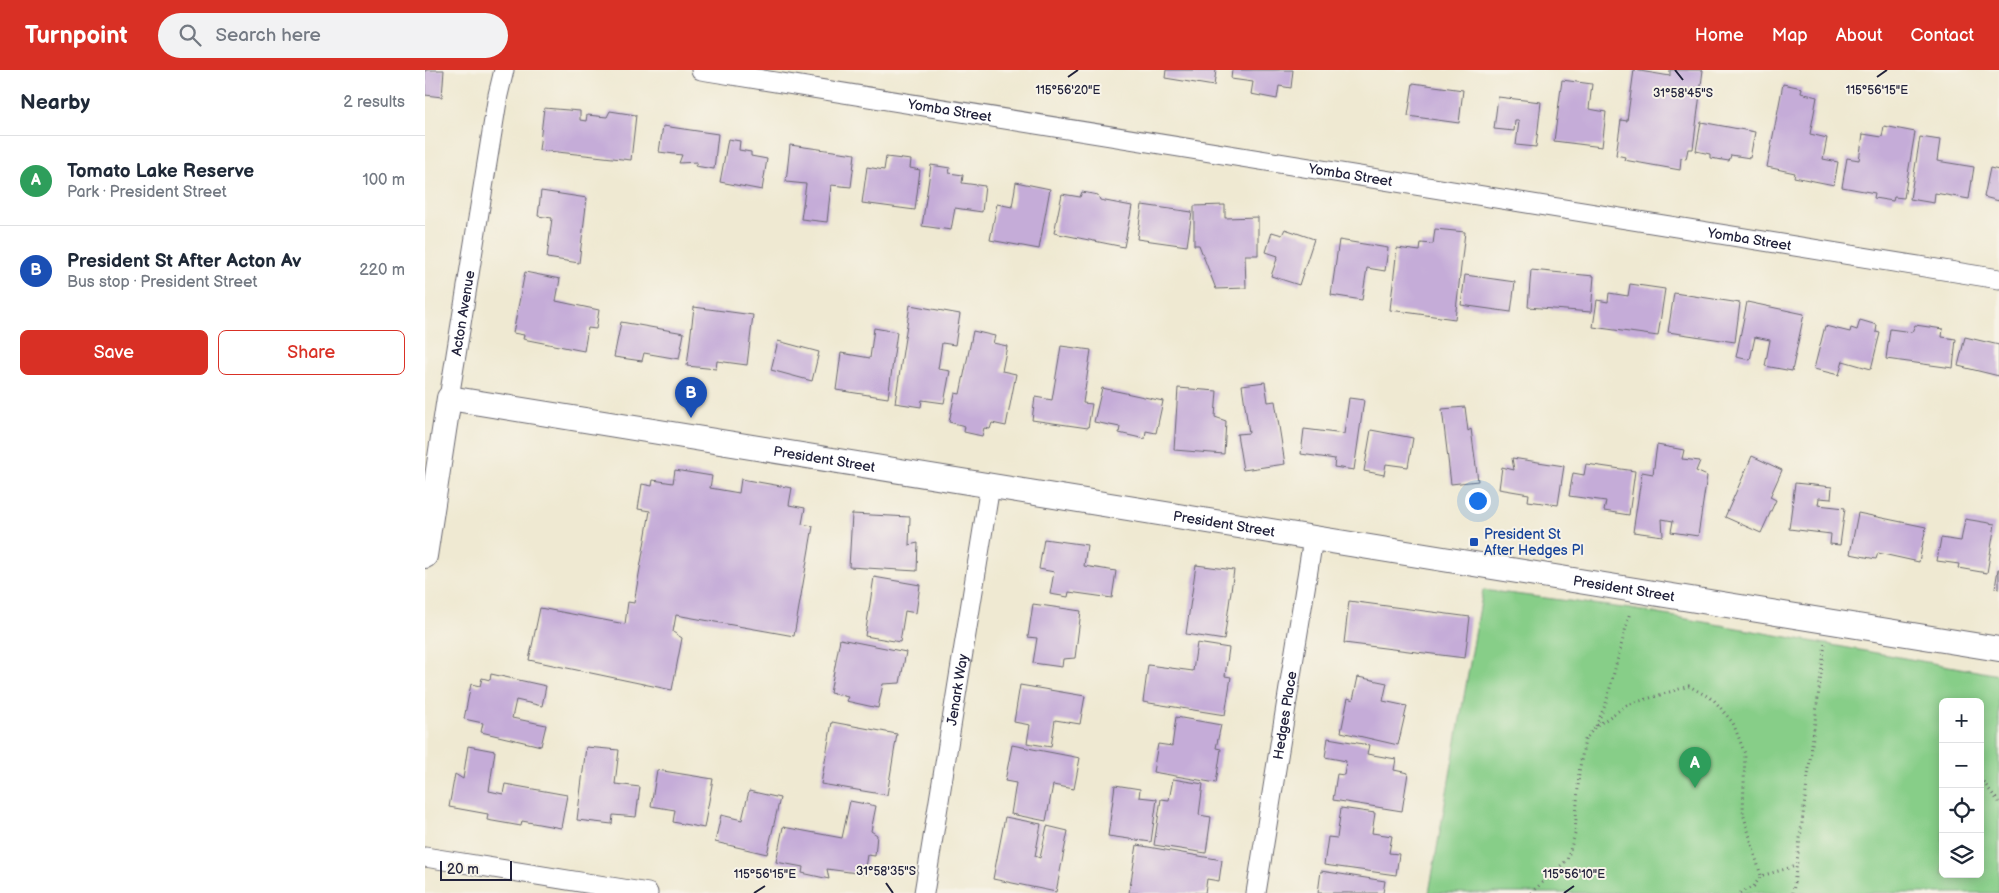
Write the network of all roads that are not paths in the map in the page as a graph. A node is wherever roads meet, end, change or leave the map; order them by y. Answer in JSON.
{"nodes":[{"id":1,"x":504,"y":70,"type":"edge"},
{"id":2,"x":701,"y":70,"type":"edge"},
{"id":3,"x":1999,"y":279,"type":"edge"},
{"id":4,"x":449,"y":398,"type":"junction"},
{"id":5,"x":991,"y":486,"type":"junction"},
{"id":6,"x":1313,"y":539,"type":"junction"},
{"id":7,"x":425,"y":556,"type":"edge"},
{"id":8,"x":1999,"y":649,"type":"edge"},
{"id":9,"x":425,"y":857,"type":"edge"},
{"id":10,"x":648,"y":893,"type":"edge"},
{"id":11,"x":925,"y":893,"type":"edge"},
{"id":12,"x":1256,"y":893,"type":"edge"}],
"edges":[{"from":1,"to":4,"type":"street","name":"Acton Avenue"},
{"from":2,"to":3,"type":"street","name":"Yomba Street"},
{"from":4,"to":5,"type":"street","name":"President Street"},
{"from":4,"to":7,"type":"street","name":"Acton Avenue"},
{"from":5,"to":6,"type":"street","name":"President Street"},
{"from":5,"to":11,"type":"street","name":"Jenark Way"},
{"from":6,"to":8,"type":"street","name":"President Street"},
{"from":6,"to":12,"type":"street","name":"Hedges Place"},
{"from":9,"to":10,"type":"street"}]}
